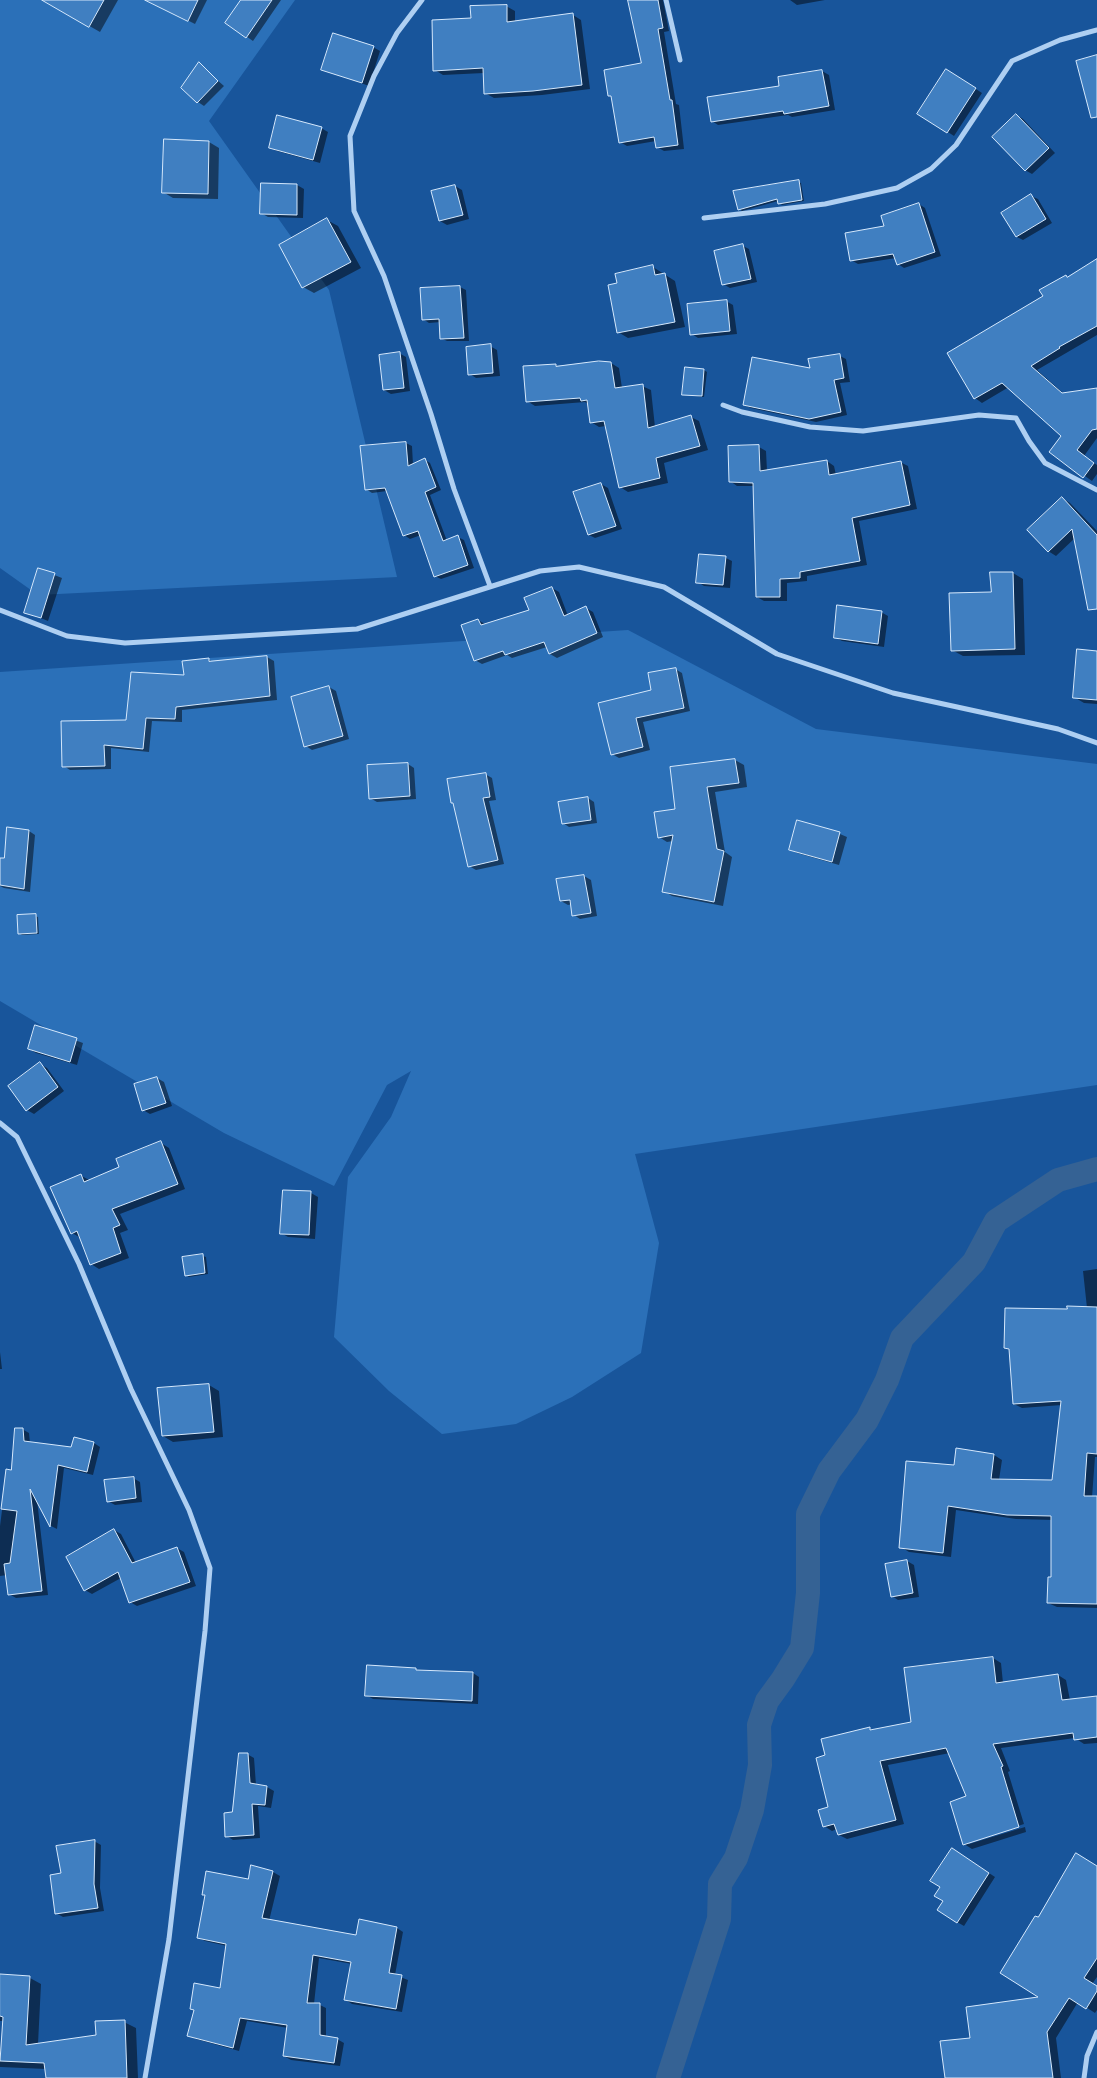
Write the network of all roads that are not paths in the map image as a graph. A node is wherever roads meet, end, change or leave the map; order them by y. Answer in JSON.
{"nodes":[{"id":1,"x":422,"y":0,"type":"edge"},
{"id":2,"x":666,"y":0,"type":"edge"},
{"id":3,"x":1097,"y":30,"type":"edge"},
{"id":4,"x":680,"y":60,"type":"dead end"},
{"id":5,"x":704,"y":218,"type":"dead end"},
{"id":6,"x":723,"y":405,"type":"dead end"},
{"id":7,"x":1097,"y":490,"type":"edge"},
{"id":8,"x":490,"y":586,"type":"junction"},
{"id":9,"x":0,"y":610,"type":"edge"},
{"id":10,"x":1097,"y":743,"type":"edge"},
{"id":11,"x":0,"y":1123,"type":"edge"},
{"id":12,"x":1097,"y":2032,"type":"edge"},
{"id":13,"x":146,"y":2078,"type":"edge"},
{"id":14,"x":1084,"y":2078,"type":"edge"}],
"edges":[{"from":1,"to":8,"type":"street"},
{"from":2,"to":4,"type":"street"},
{"from":3,"to":5,"type":"street"},
{"from":6,"to":7,"type":"street"},
{"from":8,"to":9,"type":"street"},
{"from":8,"to":10,"type":"street"},
{"from":11,"to":13,"type":"street"},
{"from":12,"to":14,"type":"street"}]}
